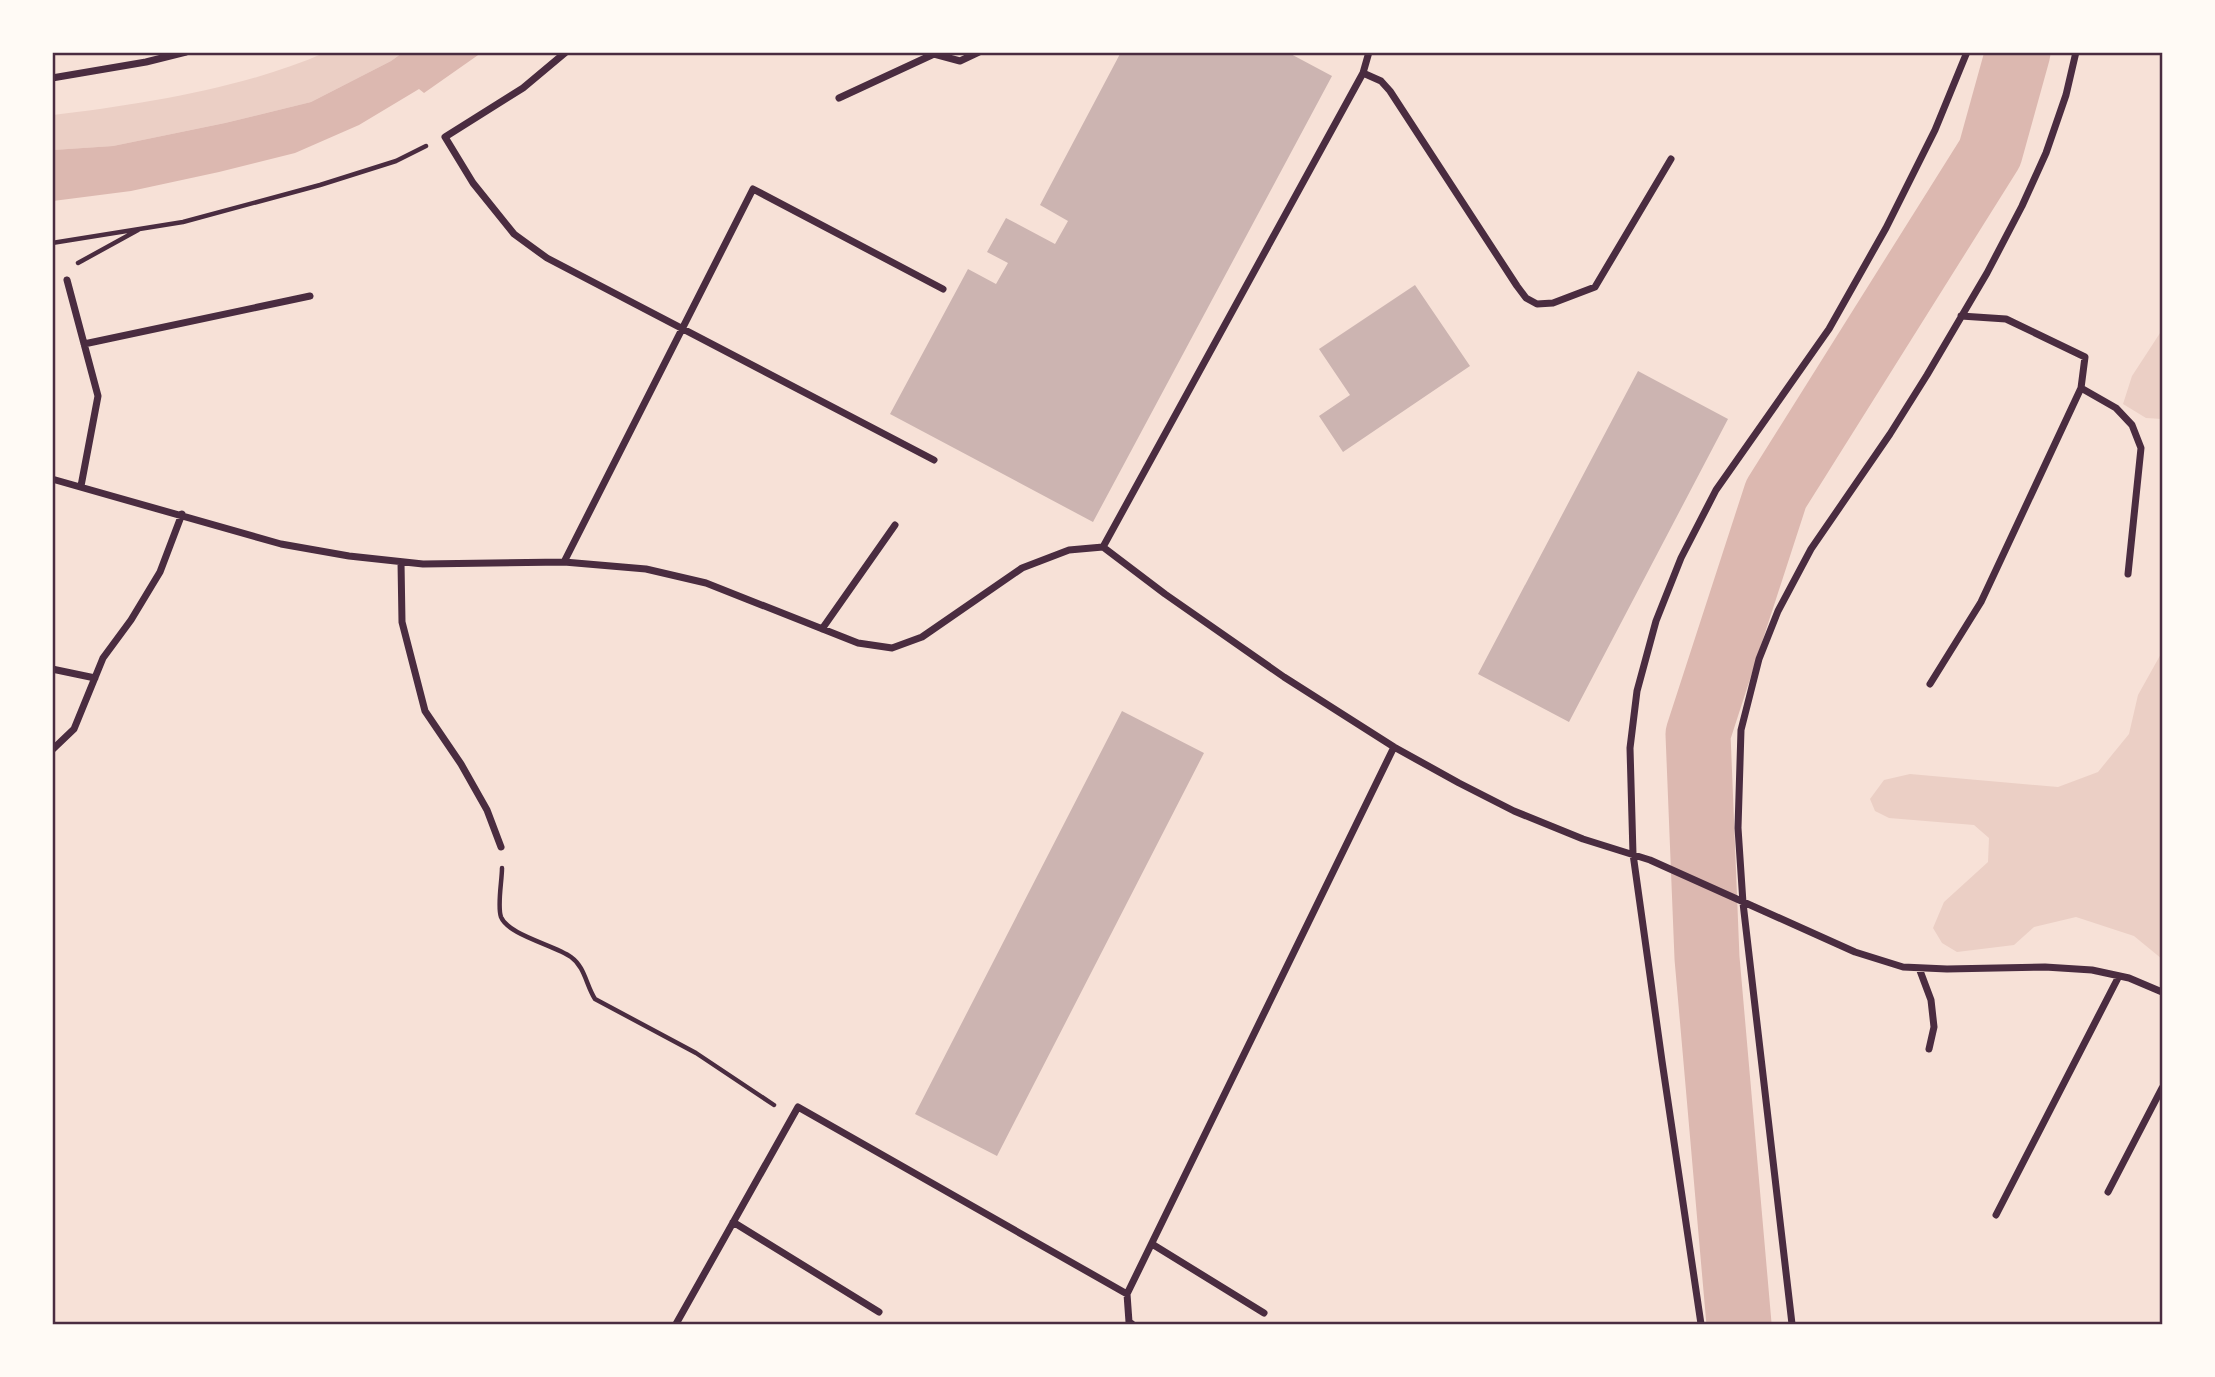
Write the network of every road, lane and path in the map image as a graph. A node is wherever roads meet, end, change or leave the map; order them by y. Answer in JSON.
{"nodes":[{"id":1,"x":186,"y":52,"type":"edge"},
{"id":2,"x":566,"y":52,"type":"edge"},
{"id":3,"x":979,"y":52,"type":"edge"},
{"id":4,"x":1369,"y":52,"type":"edge"},
{"id":5,"x":1967,"y":52,"type":"edge"},
{"id":6,"x":2076,"y":52,"type":"edge"},
{"id":7,"x":1363,"y":73,"type":"junction"},
{"id":8,"x":52,"y":78,"type":"edge"},
{"id":9,"x":839,"y":98,"type":"dead end"},
{"id":10,"x":445,"y":137,"type":"junction"},
{"id":11,"x":1671,"y":159,"type":"dead end"},
{"id":12,"x":142,"y":228,"type":"junction"},
{"id":13,"x":52,"y":243,"type":"edge"},
{"id":14,"x":67,"y":279,"type":"joint"},
{"id":15,"x":943,"y":289,"type":"dead end"},
{"id":16,"x":310,"y":296,"type":"dead end"},
{"id":17,"x":1961,"y":316,"type":"junction"},
{"id":18,"x":681,"y":330,"type":"junction"},
{"id":19,"x":84,"y":344,"type":"junction"},
{"id":20,"x":2081,"y":388,"type":"junction"},
{"id":21,"x":934,"y":460,"type":"dead end"},
{"id":22,"x":52,"y":478,"type":"edge"},
{"id":23,"x":81,"y":486,"type":"junction"},
{"id":24,"x":182,"y":514,"type":"junction"},
{"id":25,"x":895,"y":525,"type":"dead end"},
{"id":26,"x":1102,"y":547,"type":"junction"},
{"id":27,"x":401,"y":562,"type":"junction"},
{"id":28,"x":564,"y":562,"type":"junction"},
{"id":29,"x":2128,"y":574,"type":"dead end"},
{"id":30,"x":822,"y":629,"type":"junction"},
{"id":31,"x":52,"y":668,"type":"edge"},
{"id":32,"x":95,"y":678,"type":"junction"},
{"id":33,"x":1930,"y":684,"type":"dead end"},
{"id":34,"x":1394,"y":747,"type":"junction"},
{"id":35,"x":52,"y":750,"type":"edge"},
{"id":36,"x":501,"y":847,"type":"joint"},
{"id":37,"x":1633,"y":854,"type":"junction"},
{"id":38,"x":1743,"y":903,"type":"junction"},
{"id":39,"x":1919,"y":968,"type":"junction"},
{"id":40,"x":2119,"y":976,"type":"junction"},
{"id":41,"x":2162,"y":992,"type":"edge"},
{"id":42,"x":1929,"y":1049,"type":"dead end"},
{"id":43,"x":2162,"y":1088,"type":"edge"},
{"id":44,"x":793,"y":1117,"type":"junction"},
{"id":45,"x":2108,"y":1192,"type":"dead end"},
{"id":46,"x":1996,"y":1215,"type":"dead end"},
{"id":47,"x":733,"y":1222,"type":"junction"},
{"id":48,"x":1152,"y":1244,"type":"junction"},
{"id":49,"x":1127,"y":1294,"type":"junction"},
{"id":50,"x":879,"y":1312,"type":"dead end"},
{"id":51,"x":1264,"y":1314,"type":"dead end"},
{"id":52,"x":676,"y":1325,"type":"edge"},
{"id":53,"x":1132,"y":1325,"type":"edge"},
{"id":54,"x":1701,"y":1325,"type":"edge"},
{"id":55,"x":1792,"y":1325,"type":"edge"}],
"edges":[{"from":1,"to":8,"type":"street"},
{"from":2,"to":10,"type":"street"},
{"from":3,"to":9,"type":"street"},
{"from":4,"to":7,"type":"street"},
{"from":5,"to":37,"type":"street"},
{"from":6,"to":17,"type":"street"},
{"from":7,"to":11,"type":"street"},
{"from":7,"to":26,"type":"street"},
{"from":10,"to":12,"type":"path"},
{"from":10,"to":18,"type":"street"},
{"from":12,"to":13,"type":"path"},
{"from":12,"to":14,"type":"path"},
{"from":14,"to":19,"type":"street"},
{"from":15,"to":18,"type":"street"},
{"from":16,"to":19,"type":"street"},
{"from":17,"to":20,"type":"street"},
{"from":17,"to":38,"type":"street"},
{"from":18,"to":21,"type":"street"},
{"from":18,"to":28,"type":"street"},
{"from":19,"to":23,"type":"street"},
{"from":20,"to":29,"type":"street"},
{"from":20,"to":33,"type":"street"},
{"from":22,"to":23,"type":"street"},
{"from":23,"to":24,"type":"street"},
{"from":24,"to":27,"type":"street"},
{"from":24,"to":32,"type":"street"},
{"from":25,"to":30,"type":"street"},
{"from":26,"to":30,"type":"street"},
{"from":26,"to":34,"type":"street"},
{"from":27,"to":28,"type":"street"},
{"from":27,"to":36,"type":"street"},
{"from":28,"to":30,"type":"street"},
{"from":31,"to":32,"type":"street"},
{"from":32,"to":35,"type":"street"},
{"from":34,"to":37,"type":"street"},
{"from":34,"to":48,"type":"street"},
{"from":36,"to":44,"type":"path"},
{"from":37,"to":38,"type":"street"},
{"from":37,"to":54,"type":"street"},
{"from":38,"to":39,"type":"street"},
{"from":38,"to":55,"type":"street"},
{"from":39,"to":40,"type":"street"},
{"from":39,"to":42,"type":"street"},
{"from":40,"to":41,"type":"street"},
{"from":40,"to":46,"type":"street"},
{"from":43,"to":45,"type":"street"},
{"from":44,"to":47,"type":"street"},
{"from":44,"to":49,"type":"street"},
{"from":47,"to":50,"type":"street"},
{"from":47,"to":52,"type":"street"},
{"from":48,"to":49,"type":"street"},
{"from":48,"to":51,"type":"street"},
{"from":49,"to":53,"type":"street"}]}
